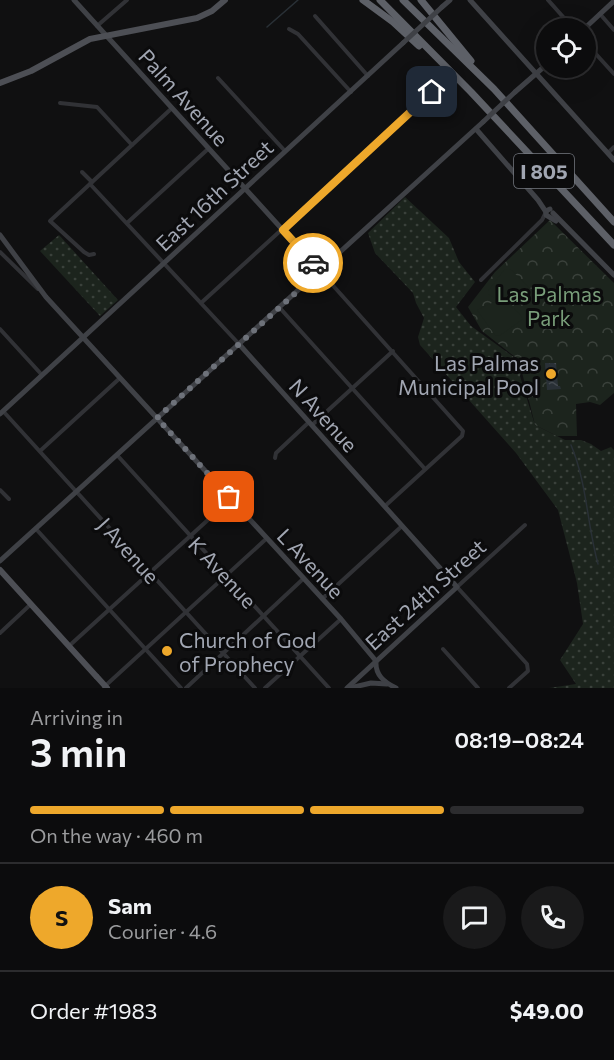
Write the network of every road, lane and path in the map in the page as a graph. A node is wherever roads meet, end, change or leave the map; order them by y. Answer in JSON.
{"nodes":[{"id":1,"x":74,"y":0,"type":"edge"},
{"id":2,"x":127,"y":0,"type":"edge"},
{"id":3,"x":225,"y":0,"type":"edge"},
{"id":4,"x":363,"y":0,"type":"edge"},
{"id":5,"x":380,"y":0,"type":"edge"},
{"id":6,"x":403,"y":0,"type":"edge"},
{"id":7,"x":421,"y":0,"type":"edge"},
{"id":8,"x":450,"y":0,"type":"edge"},
{"id":9,"x":470,"y":0,"type":"edge"},
{"id":10,"x":548,"y":0,"type":"edge"},
{"id":11,"x":614,"y":1,"type":"edge"},
{"id":12,"x":600,"y":14,"type":"junction"},
{"id":13,"x":315,"y":16,"type":"dead end"},
{"id":14,"x":564,"y":18,"type":"edge"},
{"id":15,"x":596,"y":18,"type":"edge"},
{"id":16,"x":97,"y":26,"type":"junction"},
{"id":17,"x":289,"y":29,"type":"dead end"},
{"id":18,"x":614,"y":30,"type":"edge"},
{"id":19,"x":105,"y":35,"type":"junction"},
{"id":20,"x":596,"y":54,"type":"edge"},
{"id":21,"x":536,"y":74,"type":"joint"},
{"id":22,"x":614,"y":74,"type":"edge"},
{"id":23,"x":368,"y":76,"type":"junction"},
{"id":24,"x":218,"y":78,"type":"dead end"},
{"id":25,"x":540,"y":78,"type":"edge"},
{"id":26,"x":0,"y":83,"type":"edge"},
{"id":27,"x":435,"y":85,"type":"dead end"},
{"id":28,"x":494,"y":88,"type":"junction"},
{"id":29,"x":351,"y":92,"type":"junction"},
{"id":30,"x":475,"y":96,"type":"junction"},
{"id":31,"x":60,"y":103,"type":"dead end"},
{"id":32,"x":172,"y":108,"type":"junction"},
{"id":33,"x":476,"y":129,"type":"junction"},
{"id":34,"x":132,"y":145,"type":"junction"},
{"id":35,"x":614,"y":147,"type":"edge"},
{"id":36,"x":208,"y":149,"type":"junction"},
{"id":37,"x":285,"y":151,"type":"junction"},
{"id":38,"x":607,"y":153,"type":"junction"},
{"id":39,"x":614,"y":160,"type":"edge"},
{"id":40,"x":82,"y":172,"type":"dead end"},
{"id":41,"x":91,"y":183,"type":"junction"},
{"id":42,"x":246,"y":189,"type":"junction"},
{"id":43,"x":549,"y":214,"type":"junction"},
{"id":44,"x":614,"y":222,"type":"edge"},
{"id":45,"x":127,"y":223,"type":"junction"},
{"id":46,"x":283,"y":230,"type":"junction"},
{"id":47,"x":0,"y":235,"type":"edge"},
{"id":48,"x":614,"y":245,"type":"edge"},
{"id":49,"x":0,"y":252,"type":"edge"},
{"id":50,"x":94,"y":254,"type":"dead end"},
{"id":51,"x":165,"y":263,"type":"junction"},
{"id":52,"x":320,"y":271,"type":"junction"},
{"id":53,"x":614,"y":275,"type":"edge"},
{"id":54,"x":482,"y":280,"type":"dead end"},
{"id":55,"x":46,"y":297,"type":"junction"},
{"id":56,"x":201,"y":303,"type":"junction"},
{"id":57,"x":279,"y":307,"type":"junction"},
{"id":58,"x":0,"y":329,"type":"edge"},
{"id":59,"x":5,"y":334,"type":"junction"},
{"id":60,"x":84,"y":338,"type":"junction"},
{"id":61,"x":0,"y":339,"type":"edge"},
{"id":62,"x":239,"y":344,"type":"junction"},
{"id":63,"x":393,"y":351,"type":"junction"},
{"id":64,"x":43,"y":375,"type":"junction"},
{"id":65,"x":120,"y":378,"type":"junction"},
{"id":66,"x":352,"y":388,"type":"junction"},
{"id":67,"x":1,"y":413,"type":"edge"},
{"id":68,"x":157,"y":418,"type":"junction"},
{"id":69,"x":310,"y":424,"type":"junction"},
{"id":70,"x":40,"y":451,"type":"junction"},
{"id":71,"x":117,"y":455,"type":"junction"},
{"id":72,"x":275,"y":458,"type":"dead end"},
{"id":73,"x":425,"y":469,"type":"junction"},
{"id":74,"x":0,"y":490,"type":"edge"},
{"id":75,"x":76,"y":492,"type":"junction"},
{"id":76,"x":9,"y":499,"type":"dead end"},
{"id":77,"x":231,"y":499,"type":"junction"},
{"id":78,"x":384,"y":507,"type":"junction"},
{"id":79,"x":525,"y":525,"type":"dead end"},
{"id":80,"x":402,"y":526,"type":"junction"},
{"id":81,"x":36,"y":529,"type":"junction"},
{"id":82,"x":190,"y":537,"type":"junction"},
{"id":83,"x":266,"y":539,"type":"junction"},
{"id":84,"x":0,"y":561,"type":"edge"},
{"id":85,"x":0,"y":570,"type":"edge"},
{"id":86,"x":150,"y":573,"type":"junction"},
{"id":87,"x":225,"y":576,"type":"junction"},
{"id":88,"x":303,"y":579,"type":"junction"},
{"id":89,"x":457,"y":587,"type":"junction"},
{"id":90,"x":322,"y":599,"type":"junction"},
{"id":91,"x":31,"y":604,"type":"junction"},
{"id":92,"x":110,"y":610,"type":"junction"},
{"id":93,"x":186,"y":612,"type":"junction"},
{"id":94,"x":264,"y":616,"type":"junction"},
{"id":95,"x":341,"y":619,"type":"junction"},
{"id":96,"x":0,"y":633,"type":"edge"},
{"id":97,"x":69,"y":646,"type":"junction"},
{"id":98,"x":443,"y":649,"type":"dead end"},
{"id":99,"x":145,"y":650,"type":"junction"},
{"id":100,"x":224,"y":653,"type":"junction"},
{"id":101,"x":300,"y":656,"type":"junction"},
{"id":102,"x":376,"y":661,"type":"junction"},
{"id":103,"x":389,"y":684,"type":"junction"},
{"id":104,"x":105,"y":687,"type":"edge"},
{"id":105,"x":182,"y":688,"type":"edge"},
{"id":106,"x":186,"y":688,"type":"edge"},
{"id":107,"x":255,"y":688,"type":"edge"},
{"id":108,"x":265,"y":688,"type":"edge"},
{"id":109,"x":329,"y":688,"type":"edge"},
{"id":110,"x":349,"y":688,"type":"edge"},
{"id":111,"x":396,"y":688,"type":"edge"},
{"id":112,"x":478,"y":688,"type":"edge"},
{"id":113,"x":509,"y":688,"type":"edge"}],
"edges":[{"from":1,"to":16,"type":"street","name":"Palm Avenue"},
{"from":2,"to":16,"type":"street"},
{"from":3,"to":19,"type":"main road"},
{"from":4,"to":30,"type":"highway"},
{"from":5,"to":30,"type":"highway","number":"I 805"},
{"from":6,"to":28,"type":"highway","number":"I 805"},
{"from":7,"to":28,"type":"highway"},
{"from":8,"to":23,"type":"street","name":"East 16th Street","bridge":true},
{"from":9,"to":21,"type":"street"},
{"from":10,"to":14,"type":"street"},
{"from":11,"to":12,"type":"street"},
{"from":12,"to":15,"type":"street"},
{"from":12,"to":18,"type":"street"},
{"from":13,"to":23,"type":"street"},
{"from":16,"to":19,"type":"street","name":"Palm Avenue"},
{"from":17,"to":29,"type":"street"},
{"from":19,"to":26,"type":"main road"},
{"from":19,"to":32,"type":"street","name":"Palm Avenue"},
{"from":20,"to":22,"type":"street"},
{"from":21,"to":33,"type":"street","bridge":true},
{"from":23,"to":29,"type":"street","name":"East 16th Street"},
{"from":24,"to":37,"type":"street"},
{"from":25,"to":38,"type":"street"},
{"from":27,"to":46,"type":"street"},
{"from":28,"to":44,"type":"highway","number":"I 805"},
{"from":29,"to":37,"type":"street","name":"East 16th Street"},
{"from":30,"to":48,"type":"highway","number":"I 805"},
{"from":31,"to":34,"type":"street"},
{"from":32,"to":34,"type":"street"},
{"from":32,"to":36,"type":"street","name":"Palm Avenue"},
{"from":33,"to":43,"type":"street"},
{"from":33,"to":52,"type":"street"},
{"from":34,"to":41,"type":"street"},
{"from":35,"to":38,"type":"street"},
{"from":36,"to":42,"type":"street","name":"Palm Avenue"},
{"from":36,"to":45,"type":"street"},
{"from":37,"to":42,"type":"street","name":"East 16th Street"},
{"from":38,"to":39,"type":"street"},
{"from":40,"to":41,"type":"street","name":"N Avenue"},
{"from":41,"to":45,"type":"street","name":"N Avenue"},
{"from":41,"to":50,"type":"street"},
{"from":42,"to":46,"type":"street","name":"Palm Avenue"},
{"from":42,"to":51,"type":"street","name":"East 16th Street"},
{"from":43,"to":53,"type":"street"},
{"from":43,"to":54,"type":"street"},
{"from":45,"to":51,"type":"street","name":"N Avenue"},
{"from":46,"to":52,"type":"street","name":"Palm Avenue"},
{"from":46,"to":56,"type":"street"},
{"from":47,"to":55,"type":"street"},
{"from":49,"to":55,"type":"street","name":"L Avenue"},
{"from":51,"to":56,"type":"street","name":"N Avenue"},
{"from":51,"to":60,"type":"street","name":"East 16th Street"},
{"from":52,"to":57,"type":"street"},
{"from":52,"to":63,"type":"street","name":"Palm Avenue"},
{"from":55,"to":60,"type":"street","name":"L Avenue"},
{"from":56,"to":62,"type":"street","name":"N Avenue"},
{"from":57,"to":62,"type":"street"},
{"from":57,"to":66,"type":"street"},
{"from":58,"to":59,"type":"street"},
{"from":59,"to":61,"type":"street"},
{"from":59,"to":64,"type":"street"},
{"from":60,"to":64,"type":"street","name":"East 16th Street"},
{"from":60,"to":65,"type":"street","name":"L Avenue"},
{"from":62,"to":68,"type":"street"},
{"from":62,"to":69,"type":"street","name":"N Avenue"},
{"from":63,"to":66,"type":"street"},
{"from":63,"to":73,"type":"street","name":"Palm Avenue"},
{"from":64,"to":67,"type":"street","name":"East 16th Street"},
{"from":65,"to":68,"type":"street","name":"L Avenue"},
{"from":65,"to":70,"type":"street"},
{"from":66,"to":69,"type":"street"},
{"from":66,"to":73,"type":"street"},
{"from":67,"to":70,"type":"street","name":"J Avenue"},
{"from":68,"to":71,"type":"street"},
{"from":68,"to":77,"type":"street","name":"L Avenue"},
{"from":69,"to":72,"type":"street"},
{"from":69,"to":78,"type":"street","name":"N Avenue"},
{"from":70,"to":75,"type":"street","name":"J Avenue"},
{"from":71,"to":75,"type":"street"},
{"from":71,"to":82,"type":"street","name":"K Avenue"},
{"from":73,"to":78,"type":"street"},
{"from":74,"to":76,"type":"street"},
{"from":75,"to":81,"type":"street"},
{"from":75,"to":86,"type":"street","name":"J Avenue"},
{"from":77,"to":82,"type":"street"},
{"from":77,"to":83,"type":"street","name":"L Avenue"},
{"from":78,"to":80,"type":"street","name":"N Avenue"},
{"from":79,"to":89,"type":"street","name":"East 24th Street"},
{"from":80,"to":89,"type":"street","name":"N Avenue"},
{"from":80,"to":90,"type":"street"},
{"from":81,"to":84,"type":"street"},
{"from":81,"to":92,"type":"street"},
{"from":82,"to":86,"type":"street"},
{"from":82,"to":87,"type":"street","name":"K Avenue"},
{"from":83,"to":87,"type":"street"},
{"from":83,"to":88,"type":"street","name":"L Avenue"},
{"from":85,"to":91,"type":"main road"},
{"from":86,"to":92,"type":"street"},
{"from":86,"to":93,"type":"street","name":"J Avenue"},
{"from":87,"to":93,"type":"street"},
{"from":87,"to":94,"type":"street","name":"K Avenue"},
{"from":88,"to":90,"type":"street","name":"L Avenue"},
{"from":88,"to":94,"type":"street"},
{"from":89,"to":102,"type":"street","name":"East 24th Street"},
{"from":89,"to":113,"type":"street","name":"N Avenue"},
{"from":90,"to":95,"type":"street","name":"L Avenue"},
{"from":91,"to":96,"type":"street"},
{"from":91,"to":97,"type":"main road"},
{"from":92,"to":97,"type":"street"},
{"from":92,"to":99,"type":"street"},
{"from":93,"to":99,"type":"street"},
{"from":93,"to":100,"type":"street","name":"J Avenue"},
{"from":94,"to":100,"type":"street"},
{"from":94,"to":101,"type":"street","name":"K Avenue"},
{"from":95,"to":101,"type":"street"},
{"from":95,"to":102,"type":"street","name":"L Avenue"},
{"from":97,"to":104,"type":"main road"},
{"from":98,"to":112,"type":"street"},
{"from":99,"to":104,"type":"street"},
{"from":99,"to":105,"type":"street"},
{"from":100,"to":106,"type":"street"},
{"from":100,"to":107,"type":"street","name":"J Avenue"},
{"from":101,"to":108,"type":"street"},
{"from":101,"to":109,"type":"street","name":"K Avenue"},
{"from":102,"to":103,"type":"street","name":"L Avenue"},
{"from":102,"to":110,"type":"street","name":"East 24th Street"},
{"from":103,"to":110,"type":"street"},
{"from":103,"to":111,"type":"street"}]}
